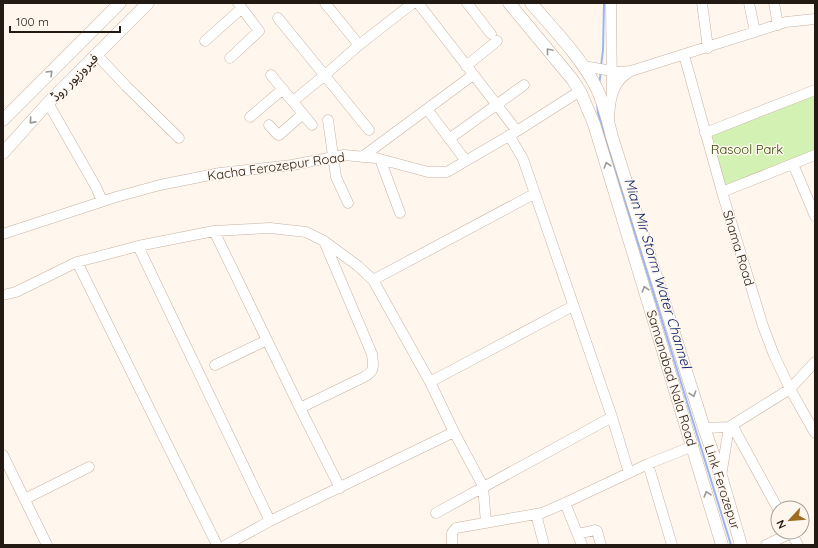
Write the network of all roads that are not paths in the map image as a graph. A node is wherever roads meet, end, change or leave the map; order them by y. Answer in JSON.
{"nodes":[{"id":1,"x":120,"y":3,"type":"edge"},
{"id":2,"x":148,"y":3,"type":"edge"},
{"id":3,"x":325,"y":3,"type":"edge"},
{"id":4,"x":413,"y":3,"type":"edge"},
{"id":5,"x":418,"y":3,"type":"edge"},
{"id":6,"x":467,"y":3,"type":"edge"},
{"id":7,"x":509,"y":3,"type":"edge"},
{"id":8,"x":531,"y":3,"type":"edge"},
{"id":9,"x":612,"y":3,"type":"edge"},
{"id":10,"x":702,"y":3,"type":"edge"},
{"id":11,"x":749,"y":3,"type":"edge"},
{"id":12,"x":774,"y":3,"type":"edge"},
{"id":13,"x":240,"y":6,"type":"edge"},
{"id":14,"x":278,"y":18,"type":"dead end"},
{"id":15,"x":815,"y":20,"type":"edge"},
{"id":16,"x":778,"y":25,"type":"junction"},
{"id":17,"x":755,"y":32,"type":"junction"},
{"id":18,"x":205,"y":41,"type":"dead end"},
{"id":19,"x":359,"y":45,"type":"junction"},
{"id":20,"x":708,"y":48,"type":"junction"},
{"id":21,"x":96,"y":54,"type":"junction"},
{"id":22,"x":684,"y":55,"type":"junction"},
{"id":23,"x":230,"y":58,"type":"dead end"},
{"id":24,"x":466,"y":66,"type":"junction"},
{"id":25,"x":583,"y":66,"type":"junction"},
{"id":26,"x":612,"y":71,"type":"junction"},
{"id":27,"x":631,"y":71,"type":"junction"},
{"id":28,"x":271,"y":75,"type":"dead end"},
{"id":29,"x":325,"y":75,"type":"junction"},
{"id":30,"x":473,"y":75,"type":"junction"},
{"id":31,"x":524,"y":85,"type":"dead end"},
{"id":32,"x":283,"y":89,"type":"junction"},
{"id":33,"x":815,"y":90,"type":"edge"},
{"id":34,"x":580,"y":91,"type":"junction"},
{"id":35,"x":612,"y":96,"type":"junction"},
{"id":36,"x":293,"y":101,"type":"junction"},
{"id":37,"x":48,"y":103,"type":"junction"},
{"id":38,"x":496,"y":104,"type":"junction"},
{"id":39,"x":427,"y":109,"type":"junction"},
{"id":40,"x":303,"y":114,"type":"junction"},
{"id":41,"x":250,"y":117,"type":"dead end"},
{"id":42,"x":3,"y":120,"type":"edge"},
{"id":43,"x":328,"y":120,"type":"dead end"},
{"id":44,"x":609,"y":124,"type":"junction"},
{"id":45,"x":269,"y":125,"type":"dead end"},
{"id":46,"x":312,"y":126,"type":"dead end"},
{"id":47,"x":368,"y":130,"type":"dead end"},
{"id":48,"x":513,"y":133,"type":"junction"},
{"id":49,"x":705,"y":133,"type":"junction"},
{"id":50,"x":178,"y":138,"type":"dead end"},
{"id":51,"x":449,"y":138,"type":"junction"},
{"id":52,"x":3,"y":153,"type":"edge"},
{"id":53,"x":815,"y":155,"type":"edge"},
{"id":54,"x":362,"y":157,"type":"junction"},
{"id":55,"x":333,"y":158,"type":"junction"},
{"id":56,"x":380,"y":159,"type":"junction"},
{"id":57,"x":466,"y":161,"type":"junction"},
{"id":58,"x":793,"y":164,"type":"junction"},
{"id":59,"x":722,"y":192,"type":"junction"},
{"id":60,"x":534,"y":194,"type":"junction"},
{"id":61,"x":102,"y":201,"type":"junction"},
{"id":62,"x":348,"y":203,"type":"dead end"},
{"id":63,"x":400,"y":214,"type":"dead end"},
{"id":64,"x":815,"y":216,"type":"edge"},
{"id":65,"x":214,"y":230,"type":"junction"},
{"id":66,"x":3,"y":234,"type":"edge"},
{"id":67,"x":324,"y":241,"type":"junction"},
{"id":68,"x":138,"y":246,"type":"junction"},
{"id":69,"x":77,"y":262,"type":"junction"},
{"id":70,"x":373,"y":280,"type":"junction"},
{"id":71,"x":3,"y":295,"type":"edge"},
{"id":72,"x":573,"y":306,"type":"junction"},
{"id":73,"x":267,"y":340,"type":"junction"},
{"id":74,"x":815,"y":362,"type":"edge"},
{"id":75,"x":215,"y":365,"type":"dead end"},
{"id":76,"x":430,"y":382,"type":"junction"},
{"id":77,"x":790,"y":388,"type":"junction"},
{"id":78,"x":300,"y":408,"type":"junction"},
{"id":79,"x":612,"y":417,"type":"junction"},
{"id":80,"x":731,"y":426,"type":"junction"},
{"id":81,"x":704,"y":428,"type":"junction"},
{"id":82,"x":454,"y":432,"type":"junction"},
{"id":83,"x":815,"y":432,"type":"edge"},
{"id":84,"x":693,"y":446,"type":"junction"},
{"id":85,"x":3,"y":455,"type":"edge"},
{"id":86,"x":648,"y":464,"type":"junction"},
{"id":87,"x":89,"y":467,"type":"dead end"},
{"id":88,"x":629,"y":473,"type":"junction"},
{"id":89,"x":721,"y":476,"type":"junction"},
{"id":90,"x":483,"y":486,"type":"junction"},
{"id":91,"x":340,"y":488,"type":"junction"},
{"id":92,"x":24,"y":500,"type":"junction"},
{"id":93,"x":773,"y":500,"type":"edge"},
{"id":94,"x":565,"y":503,"type":"junction"},
{"id":95,"x":730,"y":507,"type":"junction"},
{"id":96,"x":712,"y":511,"type":"junction"},
{"id":97,"x":436,"y":513,"type":"dead end"},
{"id":98,"x":536,"y":514,"type":"junction"},
{"id":99,"x":270,"y":521,"type":"junction"},
{"id":100,"x":486,"y":523,"type":"junction"},
{"id":101,"x":578,"y":534,"type":"junction"},
{"id":102,"x":776,"y":540,"type":"edge"},
{"id":103,"x":47,"y":545,"type":"edge"},
{"id":104,"x":217,"y":545,"type":"edge"},
{"id":105,"x":226,"y":545,"type":"edge"},
{"id":106,"x":452,"y":545,"type":"edge"},
{"id":107,"x":544,"y":545,"type":"edge"},
{"id":108,"x":582,"y":545,"type":"edge"},
{"id":109,"x":600,"y":545,"type":"edge"},
{"id":110,"x":672,"y":545,"type":"edge"},
{"id":111,"x":722,"y":545,"type":"edge"},
{"id":112,"x":741,"y":545,"type":"edge"},
{"id":113,"x":766,"y":545,"type":"edge"}],
"edges":[{"from":42,"to":1,"type":"main road","name":"فیروزپور روڈ","one_way":true},
{"from":2,"to":21,"type":"main road","name":"فیروزپور روڈ"},
{"from":3,"to":19,"type":"street"},
{"from":4,"to":19,"type":"street"},
{"from":5,"to":24,"type":"street"},
{"from":6,"to":24,"type":"street"},
{"from":34,"to":7,"type":"main road","name":"Samanabad Nala Road","one_way":true},
{"from":8,"to":25,"type":"main road"},
{"from":9,"to":26,"type":"street"},
{"from":10,"to":20,"type":"street"},
{"from":11,"to":17,"type":"street"},
{"from":12,"to":16,"type":"street"},
{"from":13,"to":18,"type":"street"},
{"from":13,"to":23,"type":"street"},
{"from":14,"to":29,"type":"street"},
{"from":15,"to":16,"type":"street"},
{"from":16,"to":17,"type":"street"},
{"from":17,"to":20,"type":"street"},
{"from":19,"to":29,"type":"street"},
{"from":20,"to":22,"type":"street"},
{"from":21,"to":37,"type":"main road","name":"فیروزپور روڈ"},
{"from":21,"to":50,"type":"street"},
{"from":22,"to":27,"type":"street"},
{"from":22,"to":49,"type":"street","name":"Shama Road"},
{"from":24,"to":30,"type":"street"},
{"from":25,"to":26,"type":"street"},
{"from":25,"to":44,"type":"main road"},
{"from":26,"to":27,"type":"street"},
{"from":26,"to":35,"type":"street"},
{"from":27,"to":35,"type":"street"},
{"from":28,"to":32,"type":"street"},
{"from":29,"to":36,"type":"street"},
{"from":29,"to":47,"type":"street"},
{"from":30,"to":38,"type":"street"},
{"from":30,"to":39,"type":"street"},
{"from":31,"to":38,"type":"street"},
{"from":32,"to":36,"type":"street"},
{"from":32,"to":41,"type":"street"},
{"from":33,"to":49,"type":"street"},
{"from":34,"to":48,"type":"street","name":"Kacha Ferozepur Road"},
{"from":84,"to":34,"type":"main road","name":"Samanabad Nala Road","one_way":true},
{"from":35,"to":44,"type":"street"},
{"from":36,"to":40,"type":"street"},
{"from":37,"to":52,"type":"main road","name":"فیروزپور روڈ","one_way":true},
{"from":37,"to":61,"type":"street"},
{"from":38,"to":48,"type":"street"},
{"from":38,"to":51,"type":"street"},
{"from":39,"to":51,"type":"street"},
{"from":39,"to":54,"type":"street"},
{"from":40,"to":45,"type":"street"},
{"from":40,"to":46,"type":"street"},
{"from":43,"to":55,"type":"street"},
{"from":44,"to":81,"type":"main road","one_way":true},
{"from":48,"to":57,"type":"street","name":"Kacha Ferozepur Road"},
{"from":48,"to":60,"type":"street"},
{"from":49,"to":59,"type":"street","name":"Shama Road"},
{"from":51,"to":57,"type":"street"},
{"from":53,"to":58,"type":"street"},
{"from":54,"to":55,"type":"street","name":"Kacha Ferozepur Road"},
{"from":54,"to":56,"type":"street","name":"Kacha Ferozepur Road"},
{"from":55,"to":61,"type":"street","name":"Kacha Ferozepur Road"},
{"from":55,"to":62,"type":"street"},
{"from":56,"to":57,"type":"street","name":"Kacha Ferozepur Road"},
{"from":56,"to":63,"type":"street"},
{"from":58,"to":59,"type":"street"},
{"from":58,"to":64,"type":"street"},
{"from":59,"to":77,"type":"street","name":"Shama Road"},
{"from":60,"to":70,"type":"street"},
{"from":60,"to":72,"type":"street"},
{"from":61,"to":66,"type":"street","name":"Kacha Ferozepur Road"},
{"from":65,"to":67,"type":"street"},
{"from":65,"to":68,"type":"street"},
{"from":65,"to":73,"type":"street"},
{"from":67,"to":70,"type":"street"},
{"from":67,"to":78,"type":"street"},
{"from":68,"to":69,"type":"street"},
{"from":68,"to":99,"type":"street"},
{"from":69,"to":71,"type":"street"},
{"from":69,"to":104,"type":"street"},
{"from":70,"to":76,"type":"street"},
{"from":72,"to":76,"type":"street"},
{"from":72,"to":79,"type":"street"},
{"from":73,"to":75,"type":"street"},
{"from":73,"to":78,"type":"street"},
{"from":74,"to":77,"type":"street"},
{"from":76,"to":82,"type":"street"},
{"from":77,"to":80,"type":"street"},
{"from":77,"to":83,"type":"street","name":"Shama Road"},
{"from":78,"to":91,"type":"street"},
{"from":79,"to":88,"type":"street"},
{"from":79,"to":90,"type":"street"},
{"from":80,"to":81,"type":"street"},
{"from":80,"to":89,"type":"street"},
{"from":80,"to":93,"type":"street"},
{"from":81,"to":89,"type":"main road","name":"Link Ferozepur"},
{"from":82,"to":90,"type":"street"},
{"from":82,"to":91,"type":"street"},
{"from":84,"to":86,"type":"street"},
{"from":96,"to":84,"type":"main road","name":"Samanabad Nala Road","one_way":true},
{"from":85,"to":92,"type":"street"},
{"from":86,"to":88,"type":"street"},
{"from":86,"to":110,"type":"street"},
{"from":87,"to":92,"type":"street"},
{"from":88,"to":94,"type":"street"},
{"from":89,"to":95,"type":"main road","name":"Link Ferozepur"},
{"from":90,"to":97,"type":"street"},
{"from":90,"to":100,"type":"street"},
{"from":91,"to":99,"type":"street"},
{"from":92,"to":103,"type":"street"},
{"from":94,"to":98,"type":"street"},
{"from":94,"to":101,"type":"street"},
{"from":95,"to":96,"type":"main road"},
{"from":95,"to":112,"type":"main road","name":"Link Ferozepur"},
{"from":96,"to":111,"type":"main road","name":"Samanabad Nala Road"},
{"from":98,"to":100,"type":"street"},
{"from":98,"to":107,"type":"street"},
{"from":99,"to":105,"type":"street"},
{"from":100,"to":106,"type":"street"},
{"from":101,"to":108,"type":"street"},
{"from":101,"to":109,"type":"street"},
{"from":102,"to":113,"type":"street"}]}
